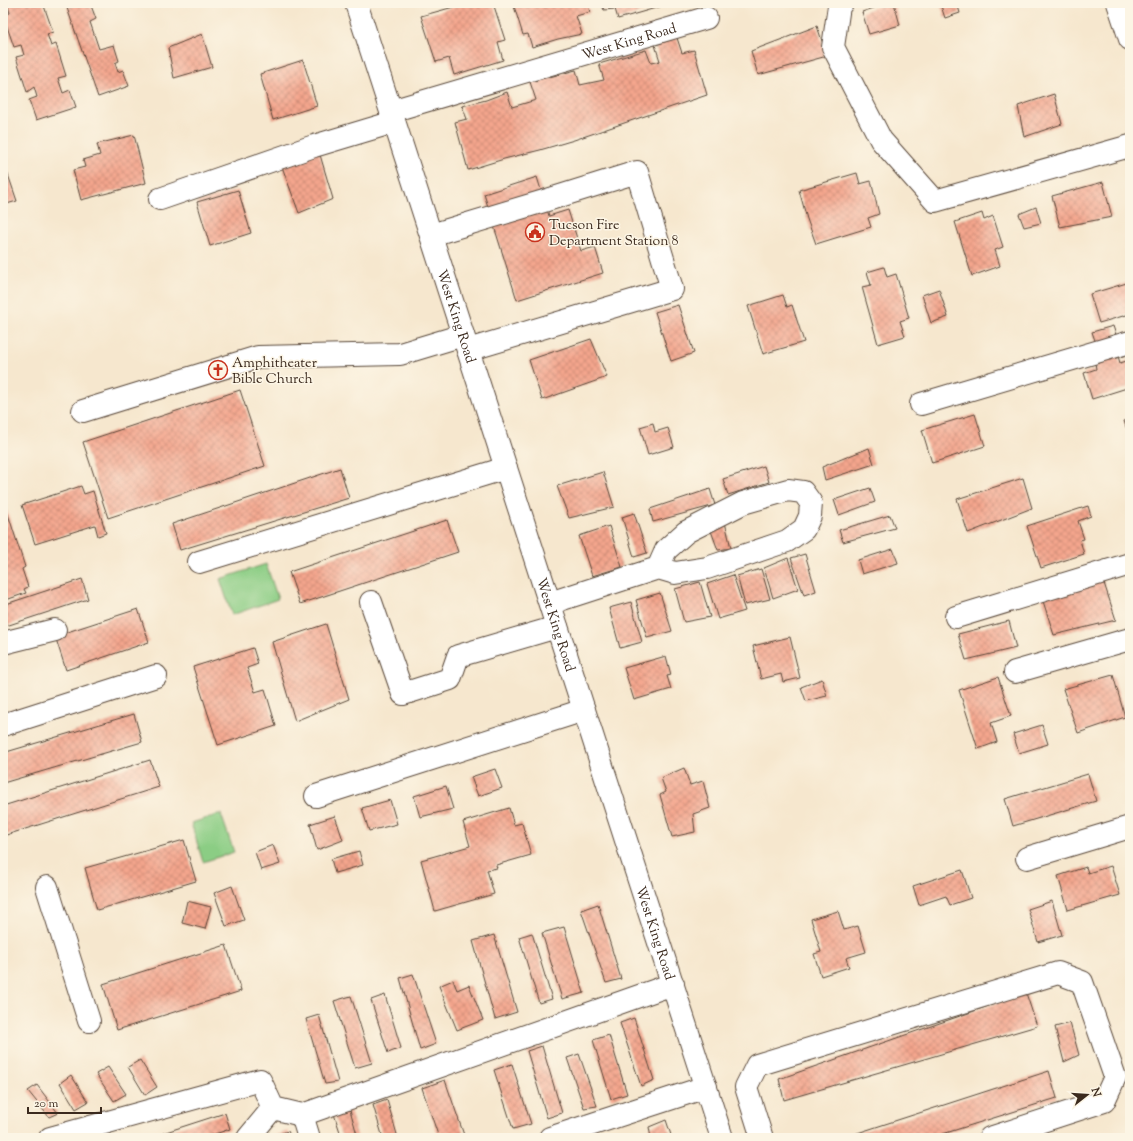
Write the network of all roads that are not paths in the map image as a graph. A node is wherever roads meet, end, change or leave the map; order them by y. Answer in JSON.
{"nodes":[{"id":1,"x":356,"y":3,"type":"edge"},
{"id":2,"x":842,"y":3,"type":"edge"},
{"id":3,"x":1118,"y":3,"type":"edge"},
{"id":4,"x":706,"y":18,"type":"dead end"},
{"id":5,"x":1130,"y":39,"type":"edge"},
{"id":6,"x":392,"y":116,"type":"junction"},
{"id":7,"x":1130,"y":146,"type":"edge"},
{"id":8,"x":160,"y":199,"type":"dead end"},
{"id":9,"x":431,"y":235,"type":"junction"},
{"id":10,"x":466,"y":342,"type":"junction"},
{"id":11,"x":1130,"y":342,"type":"edge"},
{"id":12,"x":921,"y":404,"type":"dead end"},
{"id":13,"x":83,"y":411,"type":"dead end"},
{"id":14,"x":506,"y":468,"type":"junction"},
{"id":15,"x":199,"y":562,"type":"dead end"},
{"id":16,"x":1130,"y":564,"type":"edge"},
{"id":17,"x":658,"y":568,"type":"junction"},
{"id":18,"x":371,"y":602,"type":"dead end"},
{"id":19,"x":550,"y":603,"type":"junction"},
{"id":20,"x":956,"y":617,"type":"dead end"},
{"id":21,"x":557,"y":626,"type":"junction"},
{"id":22,"x":55,"y":630,"type":"dead end"},
{"id":23,"x":1130,"y":638,"type":"edge"},
{"id":24,"x":3,"y":643,"type":"edge"},
{"id":25,"x":1015,"y":672,"type":"dead end"},
{"id":26,"x":156,"y":676,"type":"dead end"},
{"id":27,"x":584,"y":710,"type":"junction"},
{"id":28,"x":3,"y":725,"type":"edge"},
{"id":29,"x":316,"y":796,"type":"dead end"},
{"id":30,"x":1130,"y":828,"type":"edge"},
{"id":31,"x":1027,"y":858,"type":"dead end"},
{"id":32,"x":47,"y":887,"type":"dead end"},
{"id":33,"x":673,"y":984,"type":"junction"},
{"id":34,"x":89,"y":1021,"type":"dead end"},
{"id":35,"x":706,"y":1087,"type":"junction"},
{"id":36,"x":273,"y":1108,"type":"junction"},
{"id":37,"x":302,"y":1115,"type":"junction"},
{"id":38,"x":759,"y":1137,"type":"edge"},
{"id":39,"x":50,"y":1138,"type":"edge"},
{"id":40,"x":248,"y":1138,"type":"edge"},
{"id":41,"x":309,"y":1138,"type":"edge"},
{"id":42,"x":550,"y":1138,"type":"edge"},
{"id":43,"x":722,"y":1138,"type":"edge"},
{"id":44,"x":990,"y":1138,"type":"edge"}],
"edges":[{"from":1,"to":6,"type":"street","name":"West King Road"},
{"from":2,"to":7,"type":"street"},
{"from":3,"to":5,"type":"street"},
{"from":4,"to":6,"type":"street","name":"West King Road"},
{"from":6,"to":8,"type":"street"},
{"from":6,"to":9,"type":"street","name":"West King Road"},
{"from":9,"to":10,"type":"street","name":"West King Road"},
{"from":9,"to":10,"type":"street"},
{"from":10,"to":13,"type":"street"},
{"from":10,"to":14,"type":"street","name":"West King Road"},
{"from":11,"to":12,"type":"street"},
{"from":14,"to":15,"type":"street"},
{"from":14,"to":19,"type":"street","name":"West King Road"},
{"from":16,"to":20,"type":"street"},
{"from":17,"to":17,"type":"street"},
{"from":17,"to":19,"type":"street"},
{"from":18,"to":21,"type":"street"},
{"from":19,"to":21,"type":"street","name":"West King Road"},
{"from":21,"to":27,"type":"street","name":"West King Road"},
{"from":22,"to":24,"type":"street"},
{"from":23,"to":25,"type":"street"},
{"from":26,"to":28,"type":"street"},
{"from":27,"to":29,"type":"street"},
{"from":27,"to":33,"type":"street","name":"West King Road"},
{"from":30,"to":31,"type":"street"},
{"from":32,"to":34,"type":"street"},
{"from":33,"to":35,"type":"street","name":"West King Road"},
{"from":33,"to":37,"type":"street"},
{"from":35,"to":42,"type":"street"},
{"from":35,"to":43,"type":"street","name":"West King Road"},
{"from":36,"to":37,"type":"street"},
{"from":36,"to":39,"type":"street"},
{"from":36,"to":40,"type":"street"},
{"from":37,"to":41,"type":"street"},
{"from":38,"to":44,"type":"street"}]}
